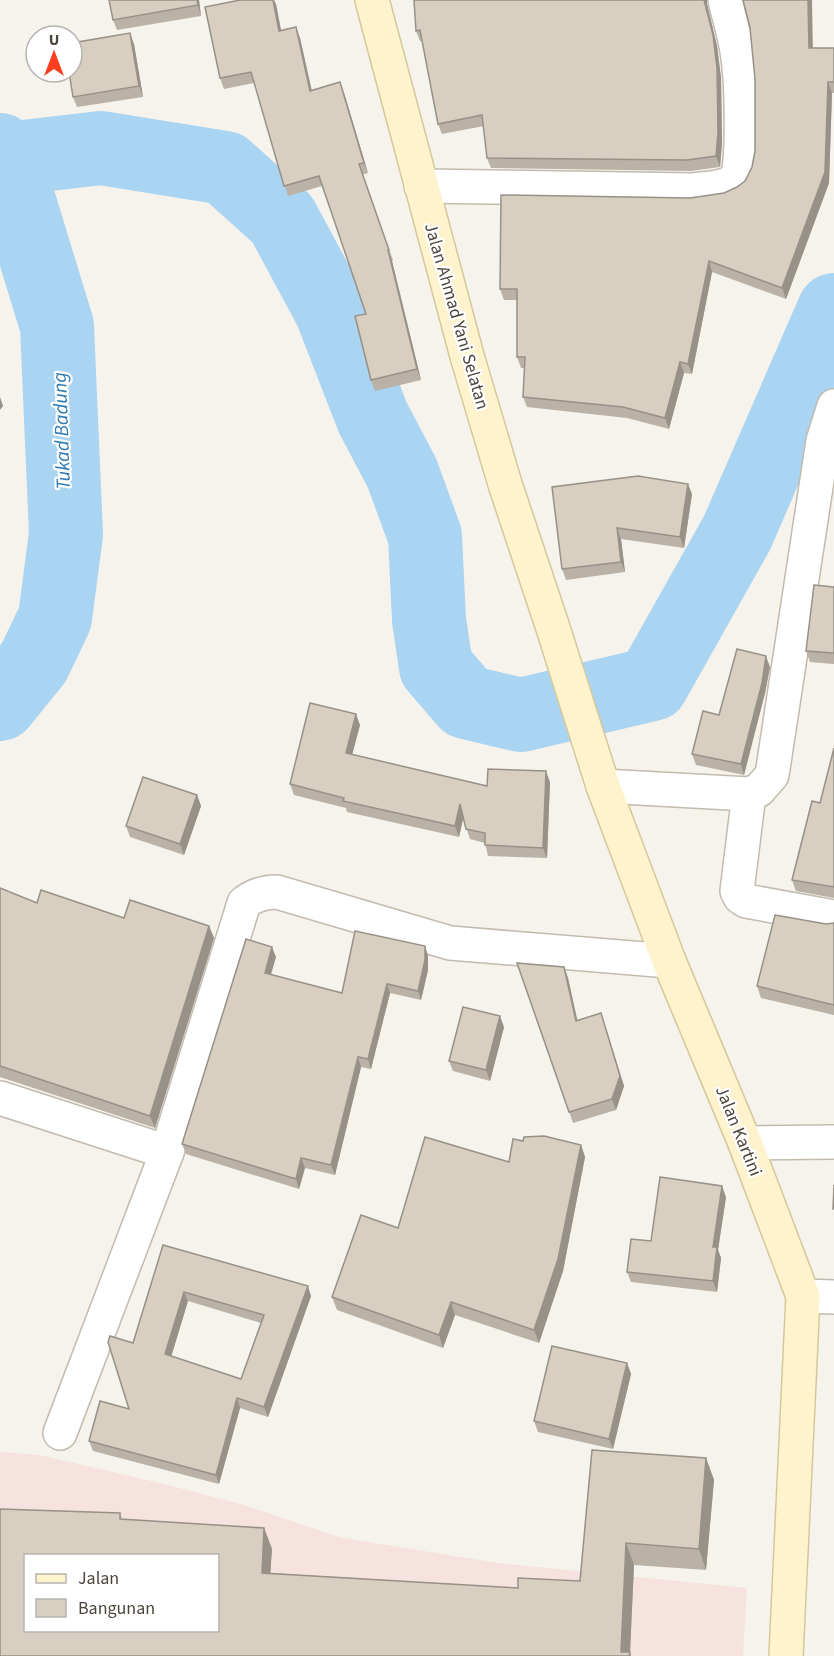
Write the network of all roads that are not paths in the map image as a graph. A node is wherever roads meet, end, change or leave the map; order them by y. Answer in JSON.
{"nodes":[{"id":1,"x":372,"y":0,"type":"edge"},
{"id":2,"x":725,"y":0,"type":"edge"},
{"id":3,"x":421,"y":186,"type":"junction"},
{"id":4,"x":834,"y":406,"type":"edge"},
{"id":5,"x":554,"y":628,"type":"joint"},
{"id":6,"x":599,"y":774,"type":"junction"},
{"id":7,"x":749,"y":794,"type":"junction"},
{"id":8,"x":834,"y":917,"type":"edge"},
{"id":9,"x":669,"y":961,"type":"junction"},
{"id":10,"x":0,"y":1098,"type":"edge"},
{"id":11,"x":834,"y":1142,"type":"edge"},
{"id":12,"x":745,"y":1143,"type":"junction"},
{"id":13,"x":167,"y":1152,"type":"junction"},
{"id":14,"x":819,"y":1296,"type":"edge"},
{"id":15,"x":60,"y":1433,"type":"dead end"},
{"id":16,"x":786,"y":1656,"type":"edge"}],
"edges":[{"from":1,"to":3,"type":"main road","name":"Jalan Ahmad Yani Selatan"},
{"from":2,"to":3,"type":"street"},
{"from":3,"to":5,"type":"main road","name":"Jalan Ahmad Yani Selatan"},
{"from":4,"to":7,"type":"street"},
{"from":5,"to":6,"type":"main road","name":"Jalan Kartini"},
{"from":6,"to":7,"type":"street"},
{"from":6,"to":9,"type":"main road","name":"Jalan Kartini"},
{"from":7,"to":8,"type":"street"},
{"from":9,"to":12,"type":"main road","name":"Jalan Kartini"},
{"from":9,"to":13,"type":"street"},
{"from":10,"to":13,"type":"street"},
{"from":11,"to":12,"type":"street"},
{"from":12,"to":14,"type":"main road","name":"Jalan Kartini"},
{"from":13,"to":15,"type":"street"},
{"from":14,"to":16,"type":"main road","name":"Jalan Kartini"}]}
